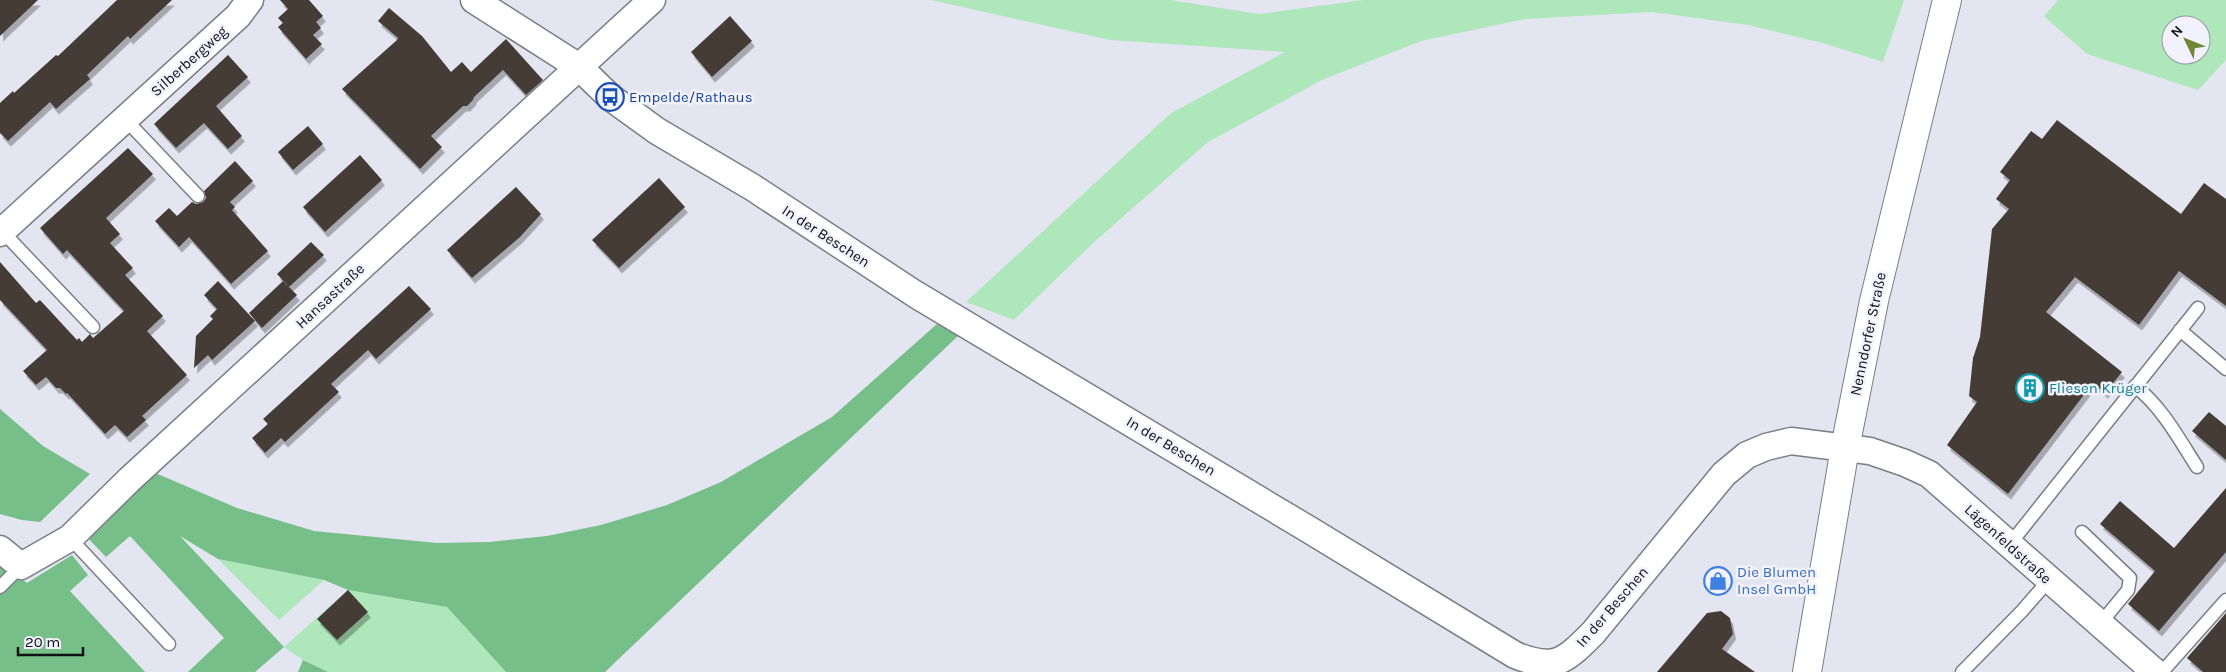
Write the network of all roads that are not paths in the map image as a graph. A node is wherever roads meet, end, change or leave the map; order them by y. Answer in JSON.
{"nodes":[{"id":1,"x":250,"y":0,"type":"edge"},
{"id":2,"x":474,"y":0,"type":"edge"},
{"id":3,"x":652,"y":0,"type":"edge"},
{"id":4,"x":1948,"y":0,"type":"edge"},
{"id":5,"x":579,"y":68,"type":"junction"},
{"id":6,"x":125,"y":119,"type":"junction"},
{"id":7,"x":198,"y":196,"type":"dead end"},
{"id":8,"x":1,"y":232,"type":"edge"},
{"id":9,"x":2198,"y":308,"type":"dead end"},
{"id":10,"x":93,"y":326,"type":"dead end"},
{"id":11,"x":2180,"y":330,"type":"junction"},
{"id":12,"x":2226,"y":369,"type":"edge"},
{"id":13,"x":2135,"y":386,"type":"junction"},
{"id":14,"x":1845,"y":448,"type":"junction"},
{"id":15,"x":2197,"y":467,"type":"dead end"},
{"id":16,"x":2082,"y":532,"type":"dead end"},
{"id":17,"x":70,"y":538,"type":"junction"},
{"id":18,"x":2010,"y":544,"type":"junction"},
{"id":19,"x":0,"y":549,"type":"edge"},
{"id":20,"x":21,"y":566,"type":"junction"},
{"id":21,"x":2049,"y":580,"type":"junction"},
{"id":22,"x":0,"y":587,"type":"edge"},
{"id":23,"x":2226,"y":600,"type":"edge"},
{"id":24,"x":2100,"y":624,"type":"junction"},
{"id":25,"x":169,"y":644,"type":"dead end"},
{"id":26,"x":1550,"y":668,"type":"edge"},
{"id":27,"x":1807,"y":672,"type":"edge"},
{"id":28,"x":1962,"y":672,"type":"edge"},
{"id":29,"x":2155,"y":672,"type":"edge"},
{"id":30,"x":2162,"y":672,"type":"edge"}],
"edges":[{"from":1,"to":6,"type":"street","name":"Silberbergweg"},
{"from":2,"to":5,"type":"street","name":"In der Beschen"},
{"from":3,"to":5,"type":"street","name":"Hansastraße"},
{"from":4,"to":14,"type":"street","name":"Nenndorfer Straße"},
{"from":5,"to":17,"type":"street","name":"Hansastraße"},
{"from":5,"to":26,"type":"street","name":"In der Beschen"},
{"from":6,"to":7,"type":"lane"},
{"from":6,"to":8,"type":"street","name":"Silberbergweg"},
{"from":8,"to":10,"type":"lane","name":"Silberbergweg"},
{"from":9,"to":11,"type":"lane"},
{"from":11,"to":12,"type":"lane"},
{"from":11,"to":13,"type":"lane"},
{"from":13,"to":15,"type":"lane"},
{"from":13,"to":18,"type":"lane"},
{"from":14,"to":18,"type":"street","name":"Lägenfeldstraße"},
{"from":14,"to":26,"type":"street","name":"In der Beschen"},
{"from":14,"to":27,"type":"street","name":"Nenndorfer Straße"},
{"from":16,"to":24,"type":"lane"},
{"from":17,"to":20,"type":"street","name":"Hansastraße"},
{"from":17,"to":25,"type":"lane"},
{"from":18,"to":21,"type":"street","name":"Lägenfeldstraße"},
{"from":19,"to":20,"type":"street"},
{"from":20,"to":22,"type":"lane"},
{"from":21,"to":24,"type":"street","name":"Lägenfeldstraße"},
{"from":21,"to":28,"type":"lane"},
{"from":23,"to":30,"type":"lane"},
{"from":24,"to":29,"type":"street","name":"Lägenfeldstraße"}]}
